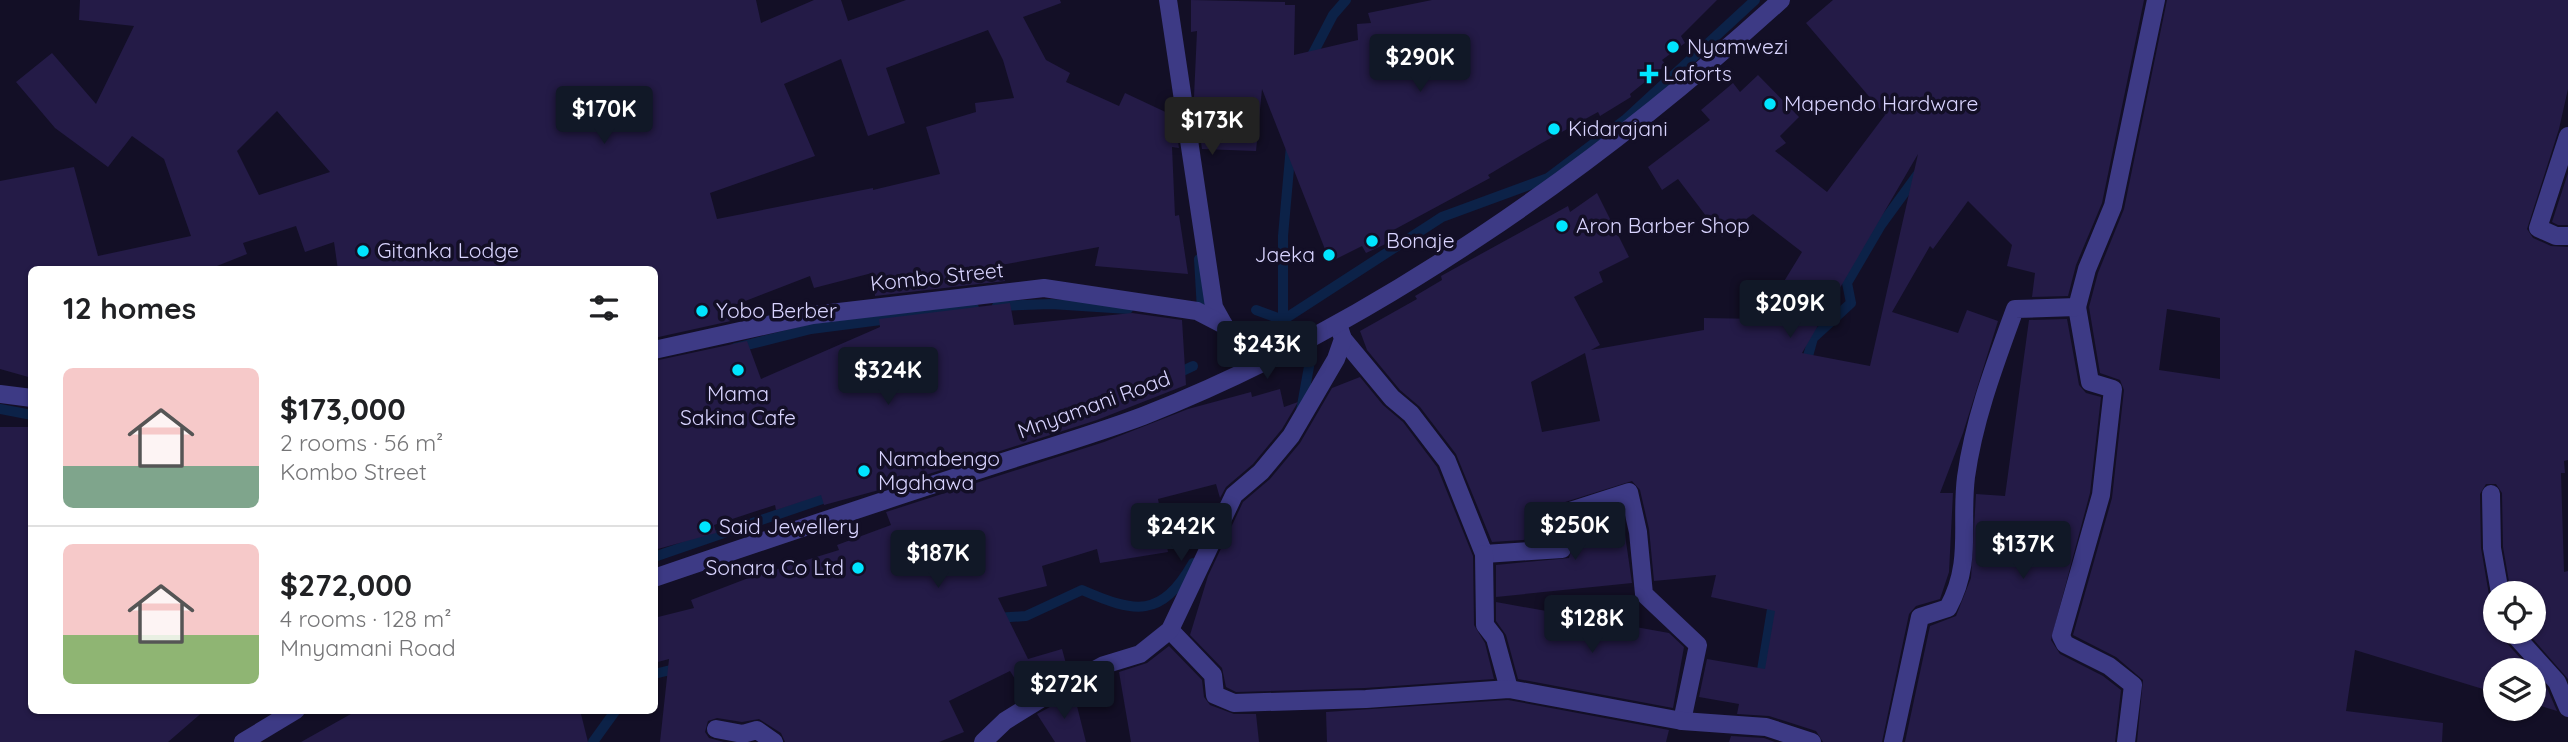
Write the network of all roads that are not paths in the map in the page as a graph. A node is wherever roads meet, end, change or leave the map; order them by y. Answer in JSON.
{"nodes":[{"id":1,"x":1168,"y":0,"type":"edge"},
{"id":2,"x":1782,"y":0,"type":"edge"},
{"id":3,"x":2156,"y":0,"type":"edge"},
{"id":4,"x":2568,"y":136,"type":"edge"},
{"id":5,"x":2568,"y":236,"type":"edge"},
{"id":6,"x":2077,"y":307,"type":"junction"},
{"id":7,"x":1224,"y":325,"type":"junction"},
{"id":8,"x":1340,"y":331,"type":"junction"},
{"id":9,"x":658,"y":349,"type":"edge"},
{"id":10,"x":1252,"y":368,"type":"junction"},
{"id":11,"x":0,"y":394,"type":"edge"},
{"id":12,"x":28,"y":398,"type":"edge"},
{"id":13,"x":2491,"y":494,"type":"dead end"},
{"id":14,"x":1484,"y":554,"type":"junction"},
{"id":15,"x":658,"y":577,"type":"edge"},
{"id":16,"x":2498,"y":581,"type":"edge"},
{"id":17,"x":1170,"y":630,"type":"junction"},
{"id":18,"x":2523,"y":644,"type":"edge"},
{"id":19,"x":1509,"y":689,"type":"junction"},
{"id":20,"x":2568,"y":708,"type":"edge"},
{"id":21,"x":289,"y":714,"type":"edge"},
{"id":22,"x":1682,"y":721,"type":"junction"},
{"id":23,"x":716,"y":729,"type":"dead end"},
{"id":24,"x":243,"y":742,"type":"edge"},
{"id":25,"x":774,"y":742,"type":"edge"},
{"id":26,"x":983,"y":742,"type":"edge"},
{"id":27,"x":1812,"y":742,"type":"edge"},
{"id":28,"x":1893,"y":742,"type":"edge"},
{"id":29,"x":2126,"y":742,"type":"edge"}],
"edges":[{"from":1,"to":7,"type":"street"},
{"from":2,"to":8,"type":"street","name":"Mnyamani Road"},
{"from":3,"to":6,"type":"street"},
{"from":4,"to":5,"type":"street"},
{"from":6,"to":28,"type":"street"},
{"from":6,"to":29,"type":"street"},
{"from":7,"to":9,"type":"street","name":"Kombo Street"},
{"from":7,"to":10,"type":"street"},
{"from":8,"to":10,"type":"street","name":"Mnyamani Road"},
{"from":8,"to":14,"type":"street"},
{"from":8,"to":17,"type":"street"},
{"from":10,"to":15,"type":"street","name":"Mnyamani Road"},
{"from":11,"to":12,"type":"street"},
{"from":13,"to":16,"type":"street"},
{"from":14,"to":19,"type":"street"},
{"from":14,"to":22,"type":"street"},
{"from":17,"to":19,"type":"street"},
{"from":17,"to":26,"type":"street"},
{"from":18,"to":20,"type":"street"},
{"from":19,"to":22,"type":"street"},
{"from":21,"to":24,"type":"street"},
{"from":22,"to":27,"type":"street"},
{"from":23,"to":25,"type":"street"}]}
